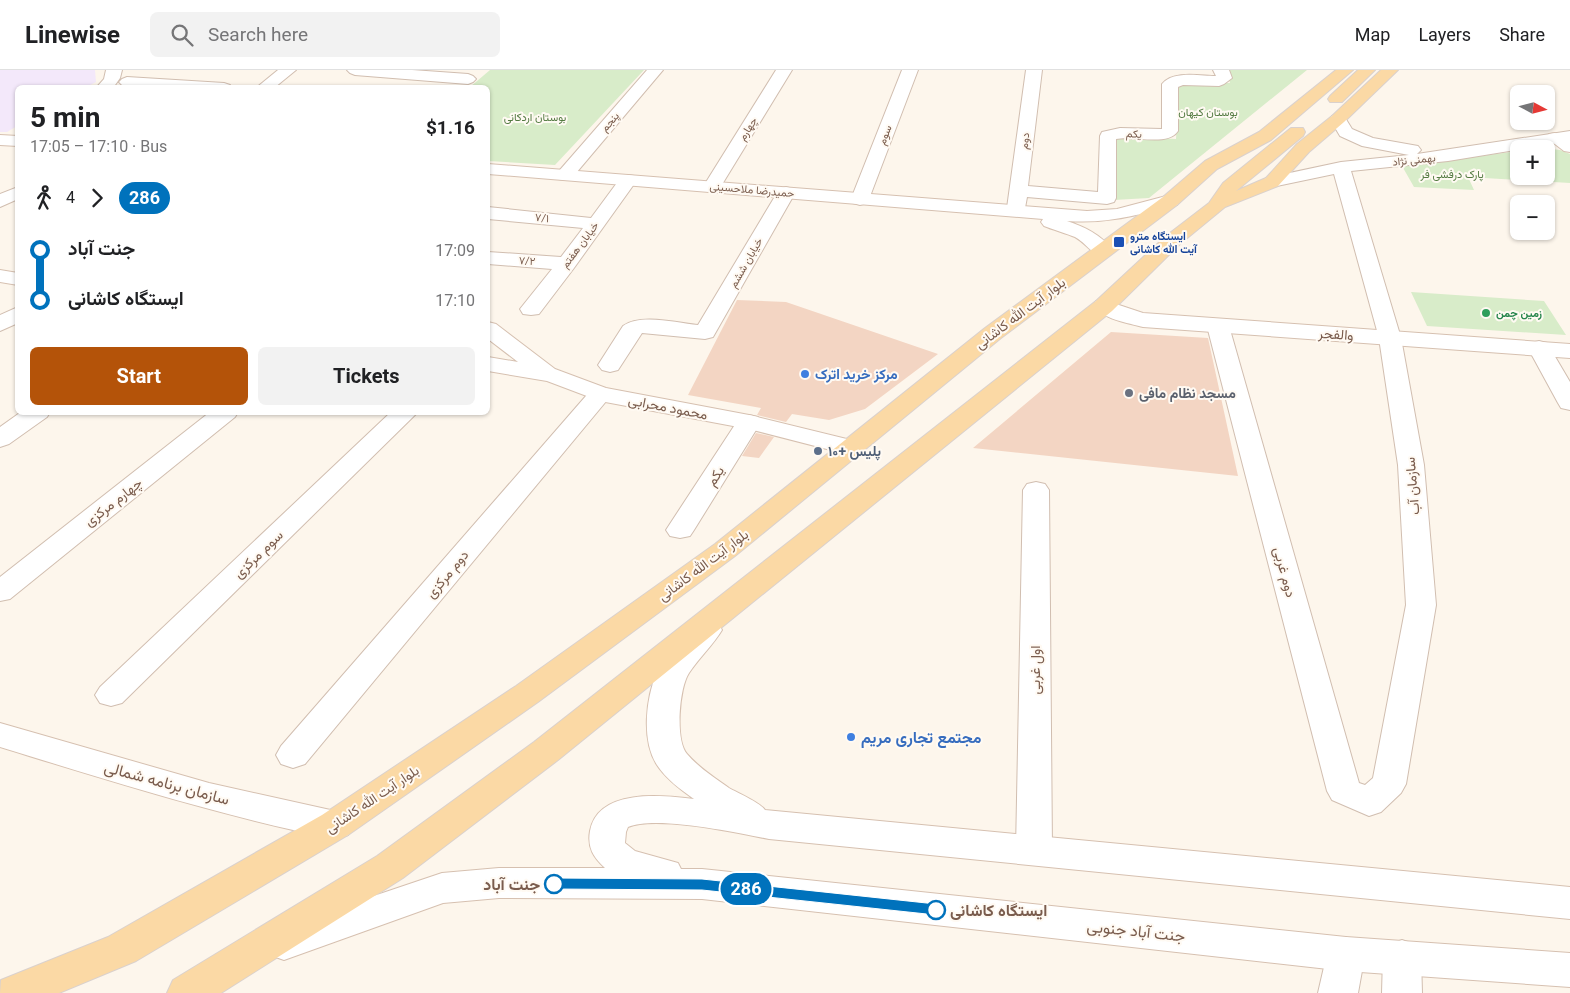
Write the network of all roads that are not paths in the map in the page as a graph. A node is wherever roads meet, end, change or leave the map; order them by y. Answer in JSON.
{"nodes":[{"id":1,"x":114,"y":70,"type":"edge"},
{"id":2,"x":288,"y":70,"type":"edge"},
{"id":3,"x":355,"y":70,"type":"edge"},
{"id":4,"x":656,"y":70,"type":"edge"},
{"id":5,"x":784,"y":70,"type":"edge"},
{"id":6,"x":910,"y":70,"type":"edge"},
{"id":7,"x":1034,"y":70,"type":"edge"},
{"id":8,"x":1221,"y":70,"type":"edge"},
{"id":9,"x":1322,"y":70,"type":"edge"},
{"id":10,"x":1345,"y":70,"type":"edge"},
{"id":11,"x":1367,"y":70,"type":"edge"},
{"id":12,"x":1390,"y":70,"type":"edge"},
{"id":13,"x":468,"y":79,"type":"edge"},
{"id":14,"x":125,"y":80,"type":"edge"},
{"id":15,"x":108,"y":85,"type":"edge"},
{"id":16,"x":187,"y":85,"type":"edge"},
{"id":17,"x":267,"y":85,"type":"edge"},
{"id":18,"x":1338,"y":119,"type":"junction"},
{"id":19,"x":0,"y":140,"type":"edge"},
{"id":20,"x":1565,"y":140,"type":"edge"},
{"id":21,"x":15,"y":141,"type":"edge"},
{"id":22,"x":1211,"y":166,"type":"junction"},
{"id":23,"x":1341,"y":167,"type":"junction"},
{"id":24,"x":490,"y":168,"type":"edge"},
{"id":25,"x":565,"y":175,"type":"junction"},
{"id":26,"x":628,"y":180,"type":"junction"},
{"id":27,"x":1272,"y":182,"type":"junction"},
{"id":28,"x":712,"y":187,"type":"junction"},
{"id":29,"x":1018,"y":191,"type":"junction"},
{"id":30,"x":786,"y":193,"type":"junction"},
{"id":31,"x":15,"y":194,"type":"edge"},
{"id":32,"x":860,"y":199,"type":"junction"},
{"id":33,"x":0,"y":201,"type":"edge"},
{"id":34,"x":1170,"y":201,"type":"junction"},
{"id":35,"x":1216,"y":207,"type":"junction"},
{"id":36,"x":1016,"y":212,"type":"junction"},
{"id":37,"x":490,"y":213,"type":"edge"},
{"id":38,"x":597,"y":224,"type":"junction"},
{"id":39,"x":1102,"y":250,"type":"junction"},
{"id":40,"x":490,"y":258,"type":"edge"},
{"id":41,"x":567,"y":264,"type":"junction"},
{"id":42,"x":0,"y":276,"type":"edge"},
{"id":43,"x":15,"y":278,"type":"edge"},
{"id":44,"x":1104,"y":306,"type":"junction"},
{"id":45,"x":531,"y":309,"type":"dead end"},
{"id":46,"x":15,"y":315,"type":"edge"},
{"id":47,"x":0,"y":324,"type":"edge"},
{"id":48,"x":1218,"y":326,"type":"junction"},
{"id":49,"x":490,"y":330,"type":"edge"},
{"id":50,"x":1390,"y":338,"type":"junction"},
{"id":51,"x":1539,"y":348,"type":"junction"},
{"id":52,"x":1570,"y":351,"type":"edge"},
{"id":53,"x":490,"y":364,"type":"edge"},
{"id":54,"x":610,"y":365,"type":"dead end"},
{"id":55,"x":552,"y":376,"type":"junction"},
{"id":56,"x":600,"y":394,"type":"junction"},
{"id":57,"x":1570,"y":403,"type":"edge"},
{"id":58,"x":34,"y":415,"type":"edge"},
{"id":59,"x":222,"y":415,"type":"edge"},
{"id":60,"x":403,"y":415,"type":"edge"},
{"id":61,"x":749,"y":422,"type":"junction"},
{"id":62,"x":0,"y":439,"type":"edge"},
{"id":63,"x":850,"y":447,"type":"junction"},
{"id":64,"x":1036,"y":490,"type":"dead end"},
{"id":65,"x":680,"y":530,"type":"dead end"},
{"id":66,"x":754,"y":586,"type":"junction"},
{"id":67,"x":0,"y":592,"type":"edge"},
{"id":68,"x":111,"y":695,"type":"dead end"},
{"id":69,"x":0,"y":735,"type":"edge"},
{"id":70,"x":293,"y":755,"type":"dead end"},
{"id":71,"x":1370,"y":802,"type":"joint"},
{"id":72,"x":335,"y":825,"type":"junction"},
{"id":73,"x":770,"y":825,"type":"junction"},
{"id":74,"x":1034,"y":850,"type":"junction"},
{"id":75,"x":702,"y":884,"type":"junction"},
{"id":76,"x":1570,"y":903,"type":"edge"},
{"id":77,"x":252,"y":954,"type":"junction"},
{"id":78,"x":1346,"y":954,"type":"junction"},
{"id":79,"x":1570,"y":970,"type":"edge"},
{"id":80,"x":1402,"y":975,"type":"edge"},
{"id":81,"x":16,"y":993,"type":"edge"},
{"id":82,"x":186,"y":993,"type":"edge"},
{"id":83,"x":1338,"y":993,"type":"edge"}],
"edges":[{"from":1,"to":15,"type":"street"},
{"from":2,"to":17,"type":"street"},
{"from":3,"to":13,"type":"street"},
{"from":4,"to":25,"type":"street","name":"پنجم"},
{"from":5,"to":28,"type":"street","name":"چهارم"},
{"from":6,"to":32,"type":"street","name":"سوم"},
{"from":7,"to":29,"type":"street","name":"دوم"},
{"from":8,"to":29,"type":"street","name":"یکم"},
{"from":9,"to":22,"type":"main road"},
{"from":10,"to":22,"type":"main road","name":"بلوار آیت الله کاشانی"},
{"from":11,"to":35,"type":"main road"},
{"from":12,"to":18,"type":"main road"},
{"from":14,"to":16,"type":"street"},
{"from":18,"to":20,"type":"street","name":"بهمنی نژاد"},
{"from":18,"to":27,"type":"main road"},
{"from":19,"to":21,"type":"street"},
{"from":20,"to":23,"type":"street","name":"بهمنی نژاد"},
{"from":22,"to":34,"type":"main road","name":"بلوار آیت الله کاشانی"},
{"from":23,"to":27,"type":"street","name":"بهمنی نژاد"},
{"from":23,"to":50,"type":"street","name":"سازمان آب"},
{"from":24,"to":25,"type":"street","name":"حمیدرضا ملاحسینی"},
{"from":25,"to":26,"type":"street","name":"حمیدرضا ملاحسینی"},
{"from":26,"to":28,"type":"street","name":"حمیدرضا ملاحسینی"},
{"from":26,"to":38,"type":"street","name":"خیابان هفتم"},
{"from":27,"to":35,"type":"main road"},
{"from":28,"to":30,"type":"street","name":"حمیدرضا ملاحسینی"},
{"from":29,"to":36,"type":"street","name":"دوم"},
{"from":30,"to":32,"type":"street","name":"حمیدرضا ملاحسینی"},
{"from":30,"to":54,"type":"street","name":"خیابان ششم"},
{"from":31,"to":33,"type":"street"},
{"from":32,"to":36,"type":"street","name":"حمیدرضا ملاحسینی"},
{"from":34,"to":36,"type":"street"},
{"from":34,"to":39,"type":"main road","name":"بلوار آیت الله کاشانی"},
{"from":35,"to":44,"type":"main road"},
{"from":36,"to":39,"type":"street"},
{"from":37,"to":38,"type":"street","name":"۷/۱"},
{"from":38,"to":41,"type":"street","name":"خیابان هفتم"},
{"from":39,"to":63,"type":"main road","name":"بلوار آیت الله کاشانی"},
{"from":40,"to":41,"type":"street","name":"۷/۲"},
{"from":41,"to":45,"type":"street","name":"خیابان هفتم"},
{"from":42,"to":43,"type":"street"},
{"from":44,"to":48,"type":"street","name":"والفجر"},
{"from":44,"to":66,"type":"main road"},
{"from":46,"to":47,"type":"street"},
{"from":48,"to":50,"type":"street","name":"والفجر"},
{"from":48,"to":71,"type":"street","name":"دوم غربی"},
{"from":49,"to":55,"type":"street"},
{"from":50,"to":51,"type":"street","name":"والفجر"},
{"from":50,"to":71,"type":"street","name":"سازمان آب"},
{"from":51,"to":52,"type":"street","name":"والفجر"},
{"from":51,"to":57,"type":"street"},
{"from":53,"to":55,"type":"street","name":"محمود محرابی"},
{"from":55,"to":56,"type":"street","name":"محمود محرابی"},
{"from":56,"to":61,"type":"street","name":"محمود محرابی"},
{"from":56,"to":70,"type":"street","name":"دوم مرکزی"},
{"from":58,"to":62,"type":"street"},
{"from":59,"to":67,"type":"street","name":"چهارم مرکزی"},
{"from":60,"to":68,"type":"street","name":"سوم مرکزی"},
{"from":61,"to":63,"type":"street","name":"محمود محرابی"},
{"from":61,"to":65,"type":"street","name":"یکم"},
{"from":63,"to":72,"type":"main road","name":"بلوار آیت الله کاشانی"},
{"from":64,"to":74,"type":"street","name":"اول غربی"},
{"from":66,"to":73,"type":"street"},
{"from":66,"to":77,"type":"main road"},
{"from":69,"to":72,"type":"street","name":"سازمان برنامه شمالی"},
{"from":72,"to":81,"type":"main road","name":"بلوار آیت الله کاشانی"},
{"from":73,"to":74,"type":"street"},
{"from":73,"to":75,"type":"street"},
{"from":74,"to":76,"type":"street"},
{"from":75,"to":77,"type":"street"},
{"from":75,"to":78,"type":"street","name":"جنت آباد جنوبی"},
{"from":77,"to":82,"type":"main road"},
{"from":78,"to":80,"type":"street","name":"جنت آباد جنوبی"},
{"from":78,"to":83,"type":"street"},
{"from":79,"to":80,"type":"street","name":"جنت آباد جنوبی"}]}
